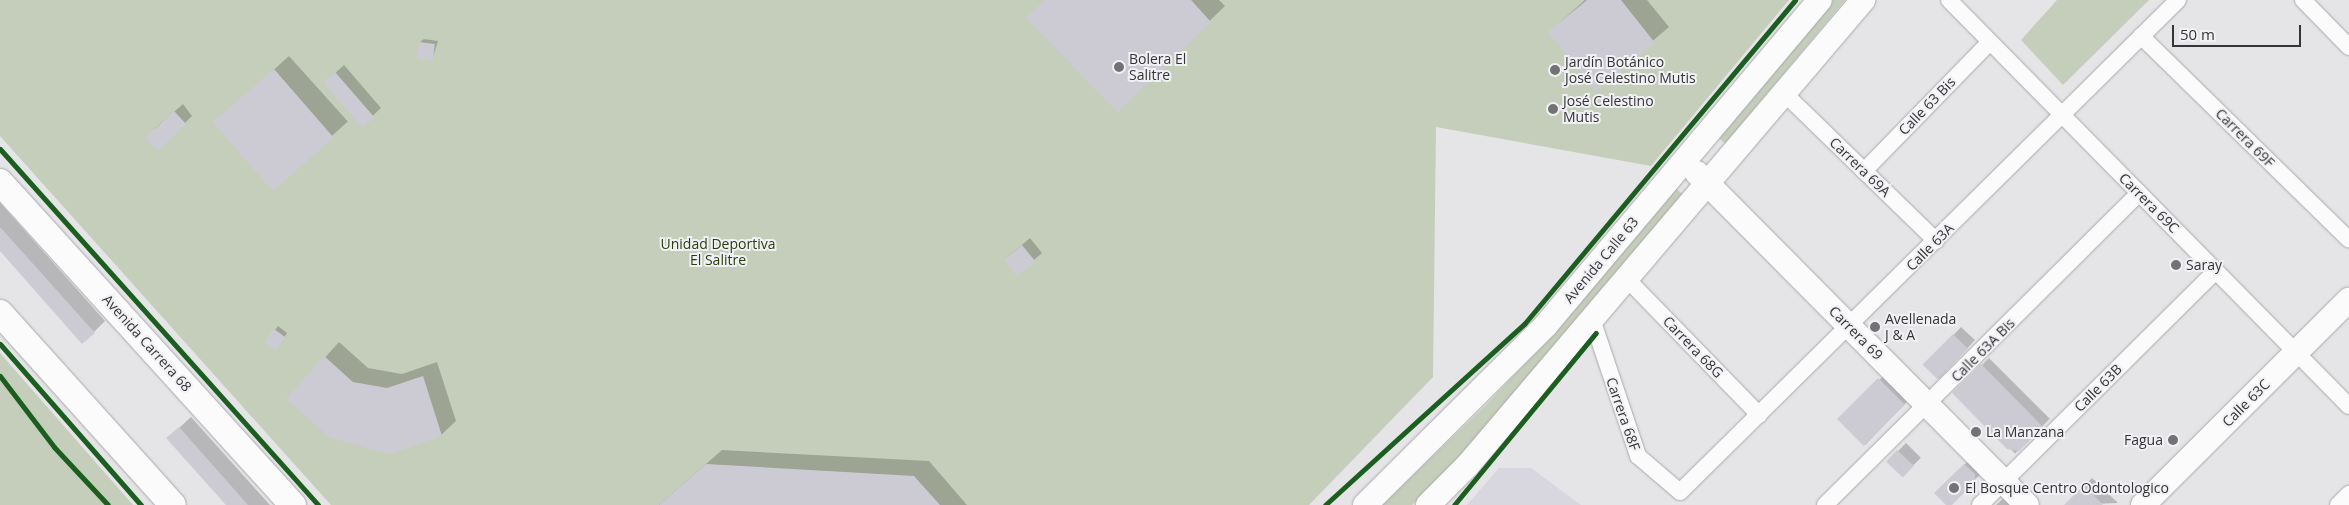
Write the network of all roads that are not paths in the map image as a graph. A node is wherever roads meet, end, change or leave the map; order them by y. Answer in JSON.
{"nodes":[{"id":1,"x":1820,"y":0,"type":"edge"},
{"id":2,"x":1863,"y":0,"type":"edge"},
{"id":3,"x":1949,"y":0,"type":"edge"},
{"id":4,"x":2178,"y":0,"type":"edge"},
{"id":5,"x":2303,"y":0,"type":"edge"},
{"id":6,"x":2141,"y":36,"type":"junction"},
{"id":7,"x":1990,"y":42,"type":"junction"},
{"id":8,"x":2349,"y":47,"type":"edge"},
{"id":9,"x":1784,"y":93,"type":"junction"},
{"id":10,"x":2062,"y":115,"type":"junction"},
{"id":11,"x":1685,"y":162,"type":"junction"},
{"id":12,"x":1864,"y":171,"type":"junction"},
{"id":13,"x":0,"y":182,"type":"edge"},
{"id":14,"x":1707,"y":184,"type":"junction"},
{"id":15,"x":2139,"y":193,"type":"junction"},
{"id":16,"x":2349,"y":240,"type":"edge"},
{"id":17,"x":1936,"y":241,"type":"junction"},
{"id":18,"x":2216,"y":271,"type":"junction"},
{"id":19,"x":1626,"y":278,"type":"junction"},
{"id":20,"x":2349,"y":300,"type":"edge"},
{"id":21,"x":0,"y":313,"type":"edge"},
{"id":22,"x":1592,"y":319,"type":"junction"},
{"id":23,"x":1850,"y":327,"type":"junction"},
{"id":24,"x":2296,"y":353,"type":"junction"},
{"id":25,"x":1928,"y":405,"type":"junction"},
{"id":26,"x":2349,"y":406,"type":"edge"},
{"id":27,"x":1759,"y":416,"type":"junction"},
{"id":28,"x":2004,"y":482,"type":"junction"},
{"id":29,"x":1680,"y":492,"type":"joint"},
{"id":30,"x":2349,"y":494,"type":"edge"},
{"id":31,"x":173,"y":505,"type":"edge"},
{"id":32,"x":292,"y":505,"type":"edge"},
{"id":33,"x":1365,"y":505,"type":"edge"},
{"id":34,"x":1428,"y":505,"type":"edge"},
{"id":35,"x":1825,"y":505,"type":"edge"},
{"id":36,"x":1980,"y":505,"type":"edge"},
{"id":37,"x":2026,"y":505,"type":"edge"},
{"id":38,"x":2143,"y":505,"type":"edge"},
{"id":39,"x":2338,"y":505,"type":"edge"}],
"edges":[{"from":1,"to":11,"type":"main road","name":"Avenida Calle 63"},
{"from":2,"to":9,"type":"main road"},
{"from":3,"to":7,"type":"street","name":"Carrera 69C"},
{"from":4,"to":6,"type":"street","name":"Calle 63A"},
{"from":5,"to":8,"type":"street"},
{"from":6,"to":10,"type":"street","name":"Calle 63A"},
{"from":6,"to":16,"type":"street","name":"Carrera 69F"},
{"from":7,"to":10,"type":"street","name":"Carrera 69C"},
{"from":7,"to":12,"type":"street","name":"Calle 63 Bis"},
{"from":9,"to":12,"type":"street","name":"Carrera 69A"},
{"from":9,"to":14,"type":"main road"},
{"from":10,"to":15,"type":"street","name":"Carrera 69C"},
{"from":10,"to":17,"type":"street","name":"Calle 63A"},
{"from":11,"to":14,"type":"main road","name":"Carrera 69"},
{"from":11,"to":33,"type":"main road","name":"Avenida Calle 63"},
{"from":12,"to":17,"type":"street","name":"Carrera 69A"},
{"from":13,"to":32,"type":"main road","name":"Avenida Carrera 68"},
{"from":14,"to":19,"type":"main road"},
{"from":14,"to":23,"type":"main road","name":"Carrera 69"},
{"from":15,"to":18,"type":"street","name":"Carrera 69C"},
{"from":15,"to":25,"type":"street","name":"Calle 63A Bis"},
{"from":17,"to":23,"type":"street","name":"Calle 63A"},
{"from":18,"to":24,"type":"street","name":"Carrera 69C"},
{"from":18,"to":28,"type":"street","name":"Calle 63B"},
{"from":19,"to":22,"type":"main road"},
{"from":19,"to":27,"type":"street","name":"Carrera 68G"},
{"from":20,"to":24,"type":"main road","name":"Calle 63C"},
{"from":21,"to":31,"type":"main road"},
{"from":22,"to":29,"type":"street","name":"Carrera 68F"},
{"from":22,"to":34,"type":"main road"},
{"from":23,"to":25,"type":"main road","name":"Carrera 69"},
{"from":23,"to":27,"type":"street","name":"Calle 63A"},
{"from":24,"to":26,"type":"street","name":"Carrera 69C"},
{"from":24,"to":38,"type":"main road","name":"Calle 63C"},
{"from":25,"to":28,"type":"main road","name":"Carrera 69"},
{"from":25,"to":35,"type":"street","name":"Calle 63A Bis"},
{"from":27,"to":29,"type":"street","name":"Calle 63A"},
{"from":28,"to":36,"type":"street","name":"Calle 63B"},
{"from":28,"to":37,"type":"main road","name":"Carrera 69"},
{"from":30,"to":39,"type":"street"}]}
